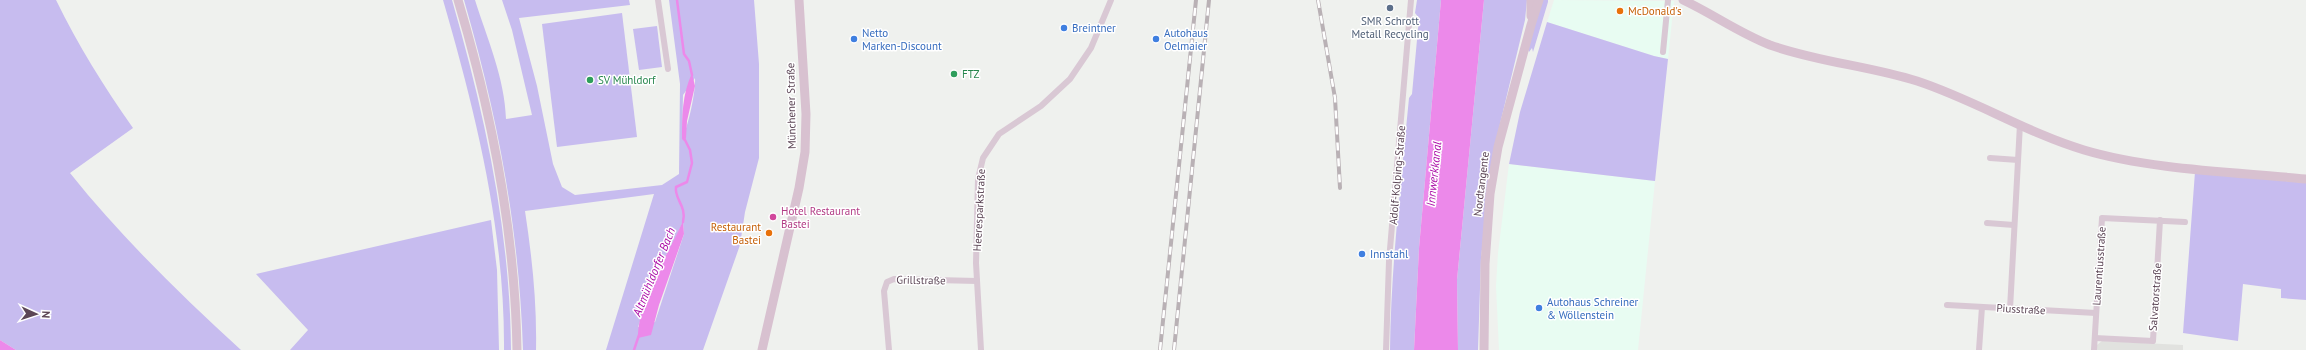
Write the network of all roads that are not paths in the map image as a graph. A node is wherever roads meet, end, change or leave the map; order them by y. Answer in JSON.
{"nodes":[{"id":1,"x":458,"y":0,"type":"edge"},
{"id":2,"x":658,"y":0,"type":"edge"},
{"id":3,"x":799,"y":0,"type":"edge"},
{"id":4,"x":1111,"y":0,"type":"edge"},
{"id":5,"x":1411,"y":0,"type":"edge"},
{"id":6,"x":1531,"y":0,"type":"edge"},
{"id":7,"x":1539,"y":0,"type":"edge"},
{"id":8,"x":1668,"y":0,"type":"edge"},
{"id":9,"x":1682,"y":0,"type":"edge"},
{"id":10,"x":1531,"y":25,"type":"junction"},
{"id":11,"x":1663,"y":52,"type":"dead end"},
{"id":12,"x":668,"y":69,"type":"dead end"},
{"id":13,"x":2020,"y":124,"type":"junction"},
{"id":14,"x":1990,"y":158,"type":"dead end"},
{"id":15,"x":2018,"y":160,"type":"junction"},
{"id":16,"x":2306,"y":179,"type":"edge"},
{"id":17,"x":2160,"y":220,"type":"junction"},
{"id":18,"x":2185,"y":222,"type":"dead end"},
{"id":19,"x":1987,"y":223,"type":"dead end"},
{"id":20,"x":2014,"y":225,"type":"junction"},
{"id":21,"x":976,"y":281,"type":"junction"},
{"id":22,"x":1947,"y":305,"type":"dead end"},
{"id":23,"x":1982,"y":307,"type":"junction"},
{"id":24,"x":2010,"y":309,"type":"junction"},
{"id":25,"x":2096,"y":313,"type":"junction"},
{"id":26,"x":2095,"y":338,"type":"junction"},
{"id":27,"x":517,"y":350,"type":"edge"},
{"id":28,"x":762,"y":350,"type":"edge"},
{"id":29,"x":888,"y":350,"type":"edge"},
{"id":30,"x":981,"y":350,"type":"edge"},
{"id":31,"x":1386,"y":350,"type":"edge"},
{"id":32,"x":1484,"y":350,"type":"edge"},
{"id":33,"x":1979,"y":350,"type":"edge"},
{"id":34,"x":2094,"y":350,"type":"edge"}],
"edges":[{"from":1,"to":27,"type":"street"},
{"from":2,"to":12,"type":"street"},
{"from":3,"to":28,"type":"street","name":"Münchener Straße"},
{"from":4,"to":21,"type":"street","name":"Heeresparkstraße"},
{"from":5,"to":31,"type":"street","name":"Adolf-Kolping-Straße"},
{"from":6,"to":10,"type":"street","name":"Nordtangente"},
{"from":7,"to":10,"type":"street","name":"Nordtangente"},
{"from":8,"to":11,"type":"street"},
{"from":9,"to":13,"type":"street"},
{"from":10,"to":32,"type":"street","name":"Nordtangente"},
{"from":13,"to":15,"type":"street"},
{"from":13,"to":16,"type":"street"},
{"from":14,"to":15,"type":"street"},
{"from":15,"to":20,"type":"street"},
{"from":17,"to":18,"type":"street","name":"Laurentiusstraße"},
{"from":17,"to":25,"type":"street","name":"Laurentiusstraße"},
{"from":17,"to":26,"type":"street","name":"Salvatorstraße"},
{"from":19,"to":20,"type":"street"},
{"from":20,"to":24,"type":"street"},
{"from":21,"to":29,"type":"street","name":"Grillstraße"},
{"from":21,"to":30,"type":"street","name":"Heeresparkstraße"},
{"from":22,"to":23,"type":"street","name":"Piusstraße"},
{"from":23,"to":24,"type":"street","name":"Piusstraße"},
{"from":23,"to":33,"type":"street"},
{"from":24,"to":25,"type":"street","name":"Piusstraße"},
{"from":25,"to":26,"type":"street","name":"Laurentiusstraße"},
{"from":26,"to":34,"type":"street","name":"Laurentiusstraße"}]}
